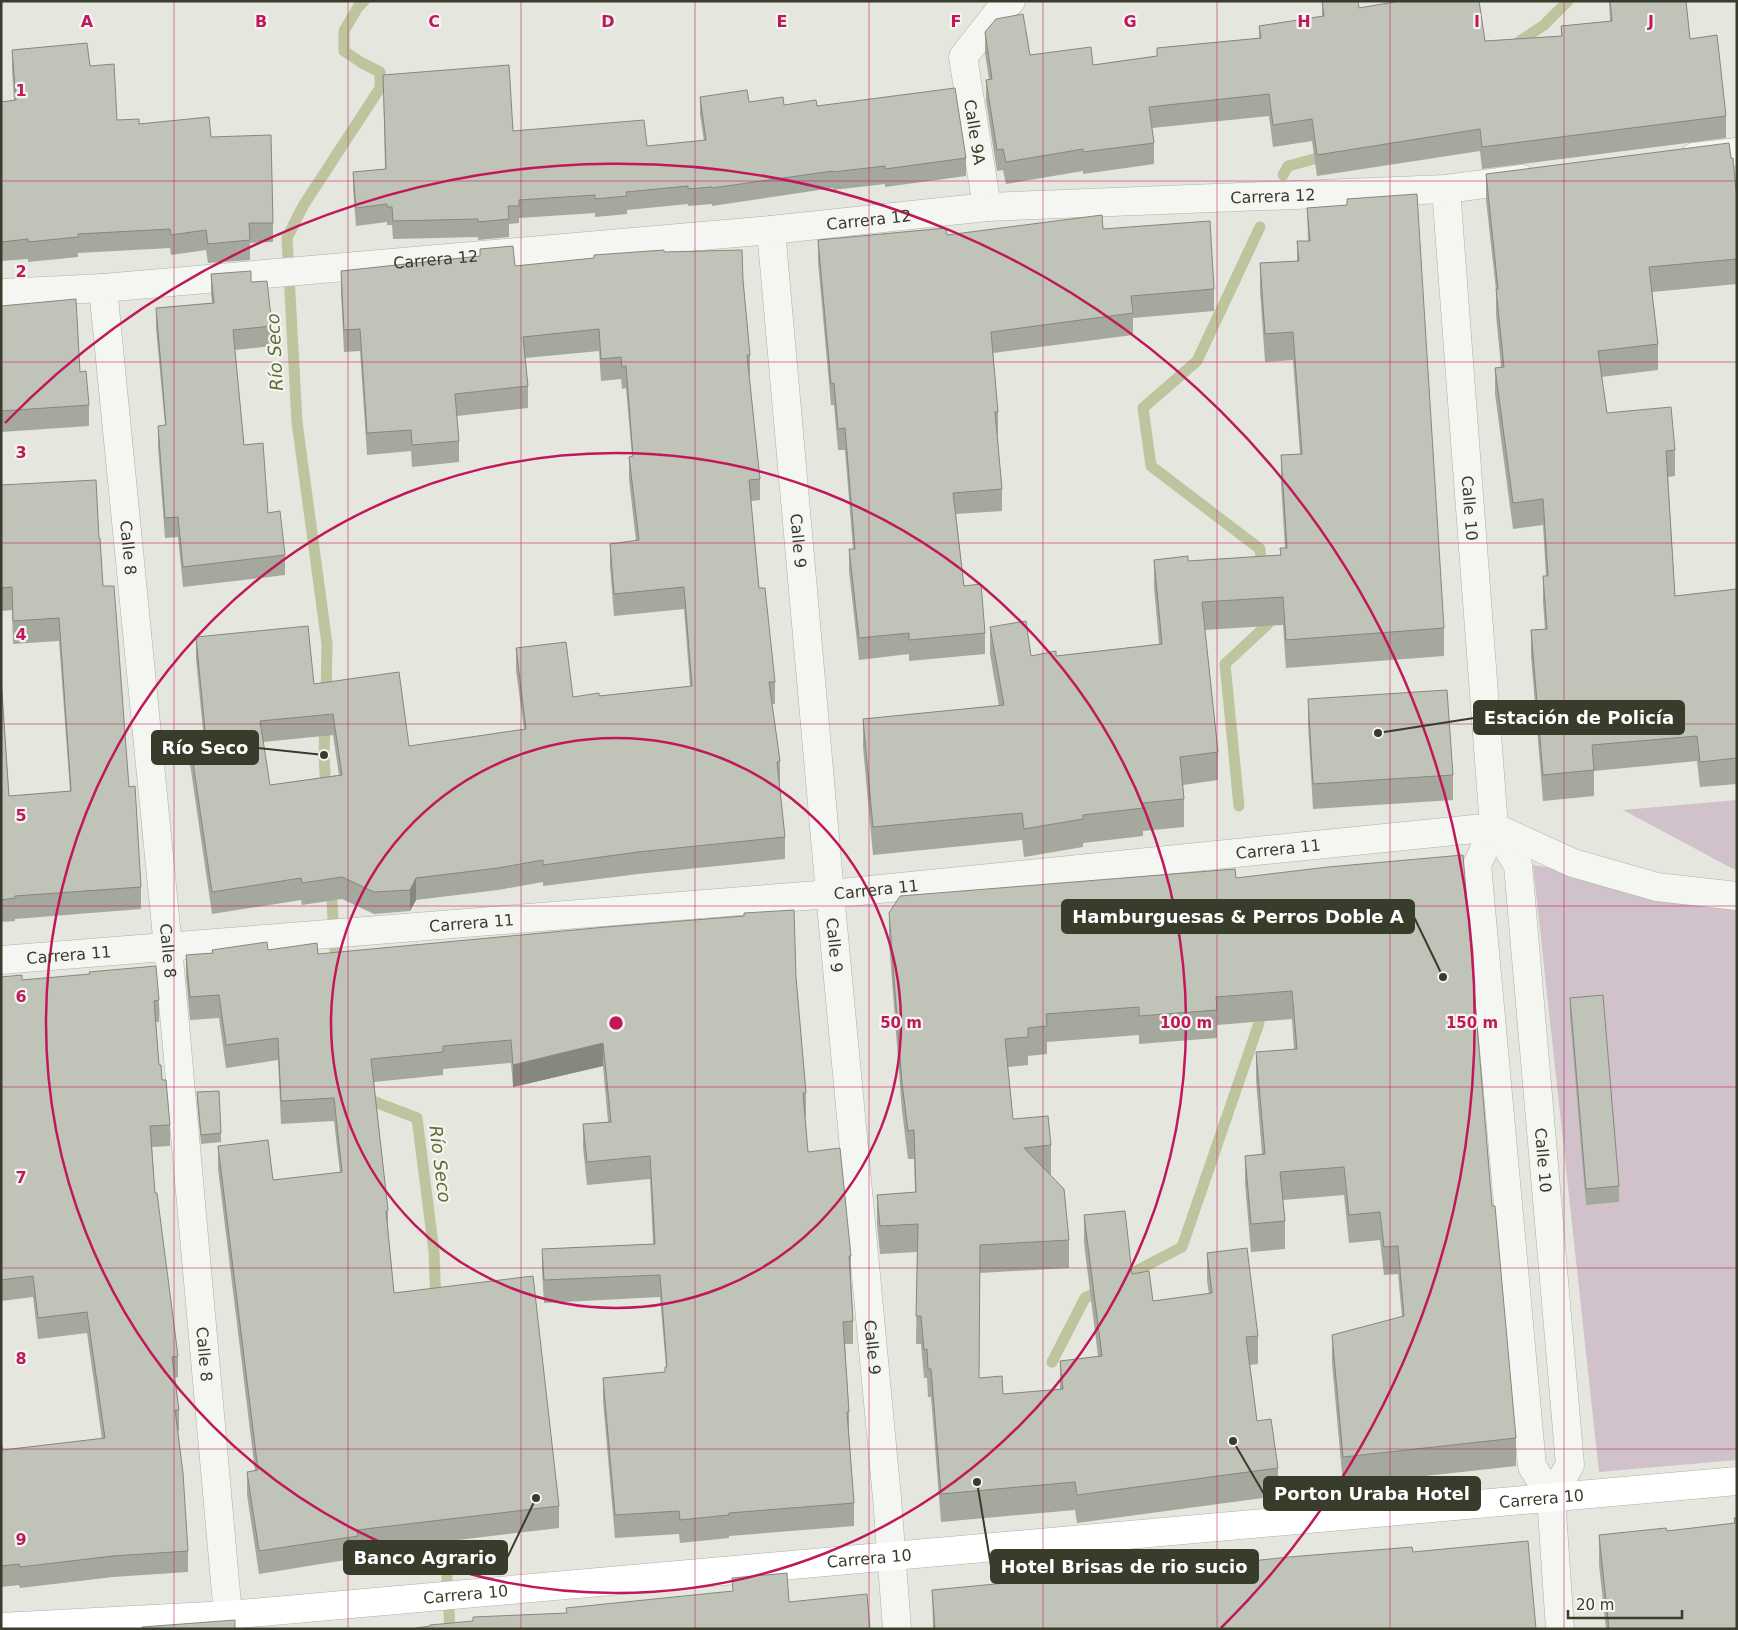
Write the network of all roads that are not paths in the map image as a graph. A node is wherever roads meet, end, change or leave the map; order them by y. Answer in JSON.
{"nodes":[{"id":1,"x":1011,"y":1,"type":"edge"},
{"id":2,"x":1737,"y":152,"type":"edge"},
{"id":3,"x":1668,"y":160,"type":"edge"},
{"id":4,"x":1542,"y":177,"type":"edge"},
{"id":5,"x":1446,"y":190,"type":"junction"},
{"id":6,"x":987,"y":207,"type":"junction"},
{"id":7,"x":771,"y":230,"type":"junction"},
{"id":8,"x":102,"y":288,"type":"junction"},
{"id":9,"x":1,"y":293,"type":"edge"},
{"id":10,"x":1494,"y":826,"type":"junction"},
{"id":11,"x":830,"y":894,"type":"junction"},
{"id":12,"x":1737,"y":896,"type":"edge"},
{"id":13,"x":168,"y":947,"type":"junction"},
{"id":14,"x":1,"y":960,"type":"edge"},
{"id":15,"x":1737,"y":1481,"type":"edge"},
{"id":16,"x":1551,"y":1497,"type":"junction"},
{"id":17,"x":892,"y":1556,"type":"junction"},
{"id":18,"x":228,"y":1615,"type":"junction"},
{"id":19,"x":1,"y":1627,"type":"edge"},
{"id":20,"x":897,"y":1629,"type":"edge"},
{"id":21,"x":1560,"y":1629,"type":"edge"}],
"edges":[{"from":1,"to":6,"type":"street","name":"Calle 9A"},
{"from":2,"to":3,"type":"street"},
{"from":4,"to":5,"type":"street","name":"Carrera 12"},
{"from":5,"to":6,"type":"street","name":"Carrera 12"},
{"from":5,"to":10,"type":"street","name":"Calle 10"},
{"from":6,"to":7,"type":"street","name":"Carrera 12"},
{"from":7,"to":8,"type":"street","name":"Carrera 12"},
{"from":7,"to":11,"type":"street","name":"Calle 9"},
{"from":8,"to":9,"type":"street","name":"Carrera 12"},
{"from":8,"to":13,"type":"street","name":"Calle 8"},
{"from":10,"to":11,"type":"street","name":"Carrera 11"},
{"from":10,"to":12,"type":"street"},
{"from":10,"to":16,"type":"street","name":"Calle 10"},
{"from":10,"to":16,"type":"street","name":"Calle 10"},
{"from":11,"to":13,"type":"street","name":"Carrera 11"},
{"from":11,"to":17,"type":"street","name":"Calle 9"},
{"from":13,"to":14,"type":"street","name":"Carrera 11"},
{"from":13,"to":18,"type":"street","name":"Calle 8"},
{"from":15,"to":16,"type":"main road","name":"Carrera 10"},
{"from":16,"to":17,"type":"main road","name":"Carrera 10"},
{"from":16,"to":21,"type":"street","name":"Calle 10"},
{"from":17,"to":18,"type":"main road","name":"Carrera 10"},
{"from":17,"to":20,"type":"street","name":"Calle 9"},
{"from":18,"to":19,"type":"main road","name":"Carrera 10"}]}
